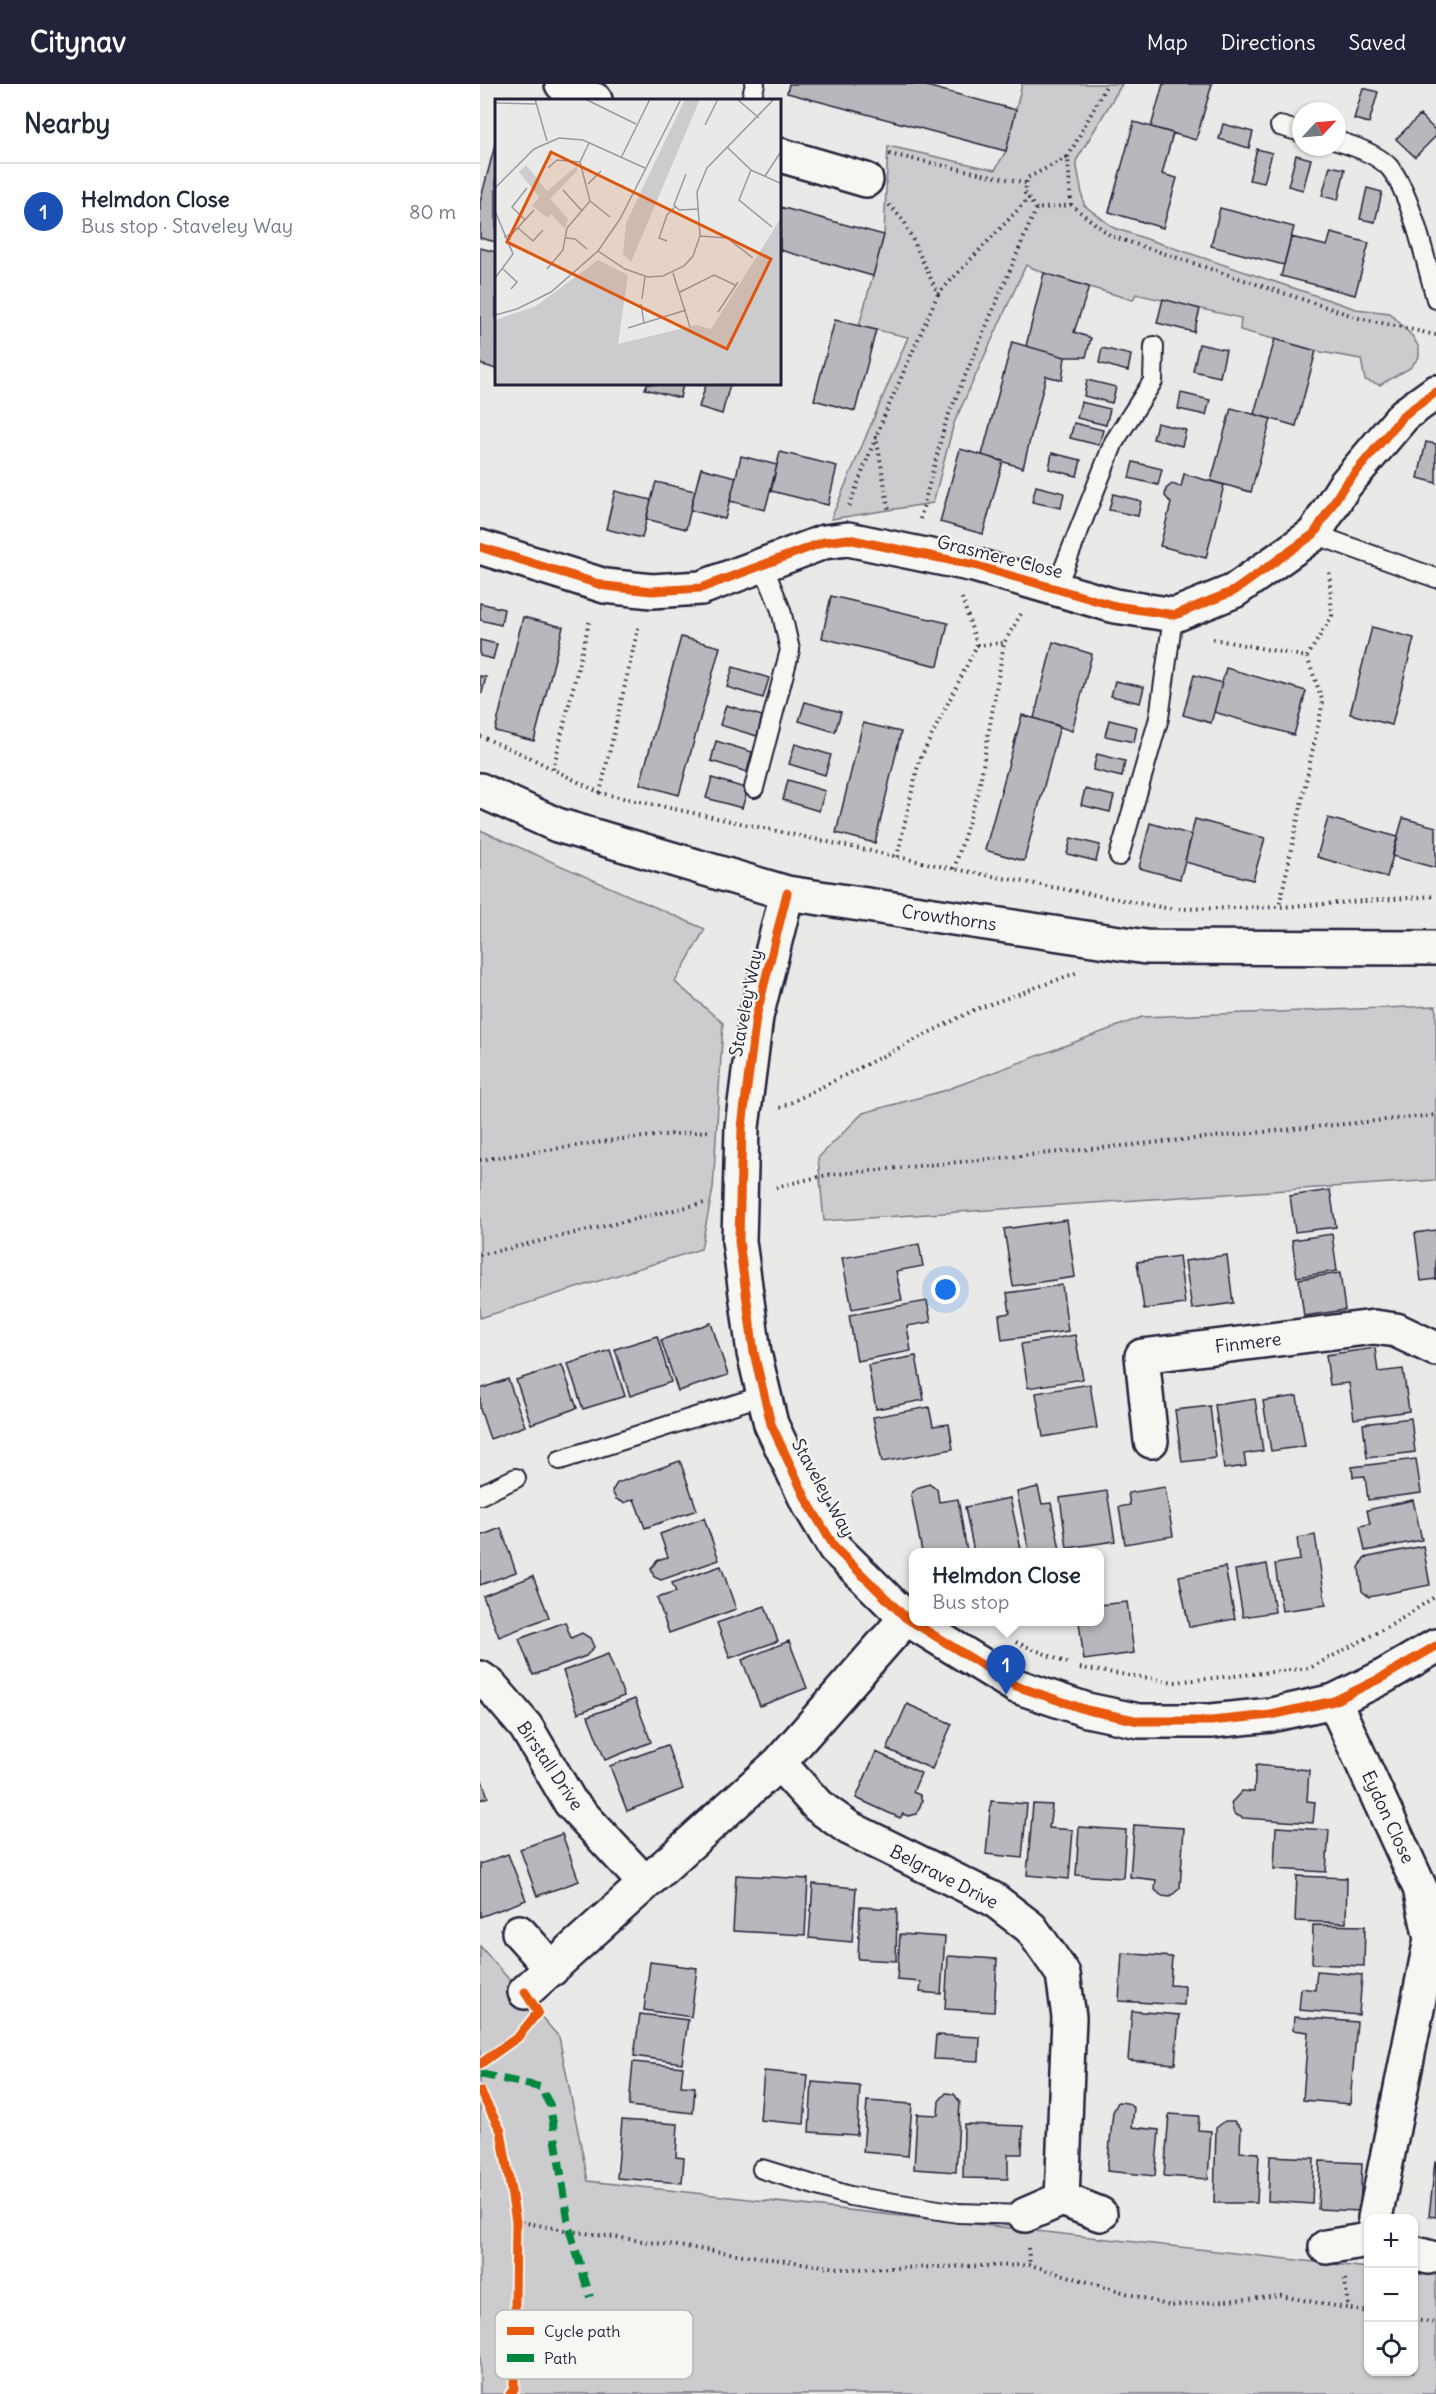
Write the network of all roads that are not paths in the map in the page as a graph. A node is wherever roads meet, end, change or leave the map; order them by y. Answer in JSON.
{"nodes":[{"id":1,"x":562,"y":84,"type":"edge"},
{"id":2,"x":755,"y":84,"type":"edge"},
{"id":3,"x":591,"y":99,"type":"edge"},
{"id":4,"x":751,"y":99,"type":"edge"},
{"id":5,"x":1280,"y":126,"type":"dead end"},
{"id":6,"x":1292,"y":129,"type":"edge"},
{"id":7,"x":1346,"y":145,"type":"edge"},
{"id":8,"x":782,"y":155,"type":"edge"},
{"id":9,"x":866,"y":180,"type":"road end"},
{"id":10,"x":1436,"y":299,"type":"edge"},
{"id":11,"x":1154,"y":346,"type":"dead end"},
{"id":12,"x":1436,"y":392,"type":"edge"},
{"id":13,"x":1320,"y":536,"type":"junction"},
{"id":14,"x":480,"y":547,"type":"edge"},
{"id":15,"x":762,"y":563,"type":"junction"},
{"id":16,"x":1436,"y":578,"type":"edge"},
{"id":17,"x":1048,"y":585,"type":"junction"},
{"id":18,"x":1173,"y":623,"type":"junction"},
{"id":19,"x":754,"y":788,"type":"dead end"},
{"id":20,"x":480,"y":790,"type":"edge"},
{"id":21,"x":1119,"y":856,"type":"dead end"},
{"id":22,"x":787,"y":893,"type":"junction"},
{"id":23,"x":1436,"y":948,"type":"edge"},
{"id":24,"x":1436,"y":1349,"type":"edge"},
{"id":25,"x":764,"y":1395,"type":"junction"},
{"id":26,"x":1151,"y":1441,"type":"dead end"},
{"id":27,"x":560,"y":1460,"type":"dead end"},
{"id":28,"x":516,"y":1478,"type":"dead end"},
{"id":29,"x":480,"y":1495,"type":"edge"},
{"id":30,"x":906,"y":1618,"type":"junction"},
{"id":31,"x":909,"y":1620,"type":"edge"},
{"id":32,"x":919,"y":1626,"type":"edge"},
{"id":33,"x":1436,"y":1646,"type":"edge"},
{"id":34,"x":480,"y":1678,"type":"edge"},
{"id":35,"x":1334,"y":1701,"type":"junction"},
{"id":36,"x":779,"y":1763,"type":"junction"},
{"id":37,"x":644,"y":1882,"type":"junction"},
{"id":38,"x":519,"y":1932,"type":"dead end"},
{"id":39,"x":552,"y":1969,"type":"junction"},
{"id":40,"x":525,"y":1992,"type":"dead end"},
{"id":41,"x":762,"y":2169,"type":"dead end"},
{"id":42,"x":1062,"y":2199,"type":"junction"},
{"id":43,"x":1100,"y":2214,"type":"dead end"},
{"id":44,"x":1376,"y":2214,"type":"edge"},
{"id":45,"x":1025,"y":2215,"type":"joint"},
{"id":46,"x":1364,"y":2241,"type":"edge"},
{"id":47,"x":1326,"y":2247,"type":"dead end"}],
"edges":[{"from":1,"to":3,"type":"street"},
{"from":2,"to":4,"type":"lane"},
{"from":5,"to":6,"type":"lane"},
{"from":7,"to":10,"type":"lane"},
{"from":8,"to":9,"type":"street"},
{"from":11,"to":17,"type":"lane","name":"Grasmere Close"},
{"from":12,"to":13,"type":"street"},
{"from":13,"to":16,"type":"lane"},
{"from":13,"to":18,"type":"street"},
{"from":14,"to":15,"type":"street","name":"Grasmere Close"},
{"from":15,"to":17,"type":"street","name":"Grasmere Close"},
{"from":15,"to":19,"type":"lane"},
{"from":17,"to":18,"type":"street","name":"Grasmere Close"},
{"from":18,"to":21,"type":"lane"},
{"from":20,"to":22,"type":"street","name":"Crowthorns"},
{"from":22,"to":23,"type":"street","name":"Crowthorns"},
{"from":22,"to":25,"type":"street","name":"Staveley Way"},
{"from":24,"to":26,"type":"street","name":"Finmere"},
{"from":25,"to":27,"type":"lane"},
{"from":25,"to":30,"type":"street","name":"Staveley Way"},
{"from":28,"to":29,"type":"lane"},
{"from":30,"to":31,"type":"street","name":"Staveley Way"},
{"from":30,"to":36,"type":"street"},
{"from":32,"to":35,"type":"street","name":"Staveley Way"},
{"from":33,"to":35,"type":"street","name":"Staveley Way"},
{"from":34,"to":37,"type":"street","name":"Birstall Drive"},
{"from":35,"to":44,"type":"street","name":"Eydon Close"},
{"from":36,"to":37,"type":"street"},
{"from":36,"to":42,"type":"street","name":"Belgrave Drive"},
{"from":37,"to":39,"type":"street"},
{"from":38,"to":39,"type":"street"},
{"from":39,"to":40,"type":"street"},
{"from":41,"to":45,"type":"lane"},
{"from":42,"to":43,"type":"street"},
{"from":42,"to":45,"type":"street"},
{"from":46,"to":47,"type":"street"}]}
